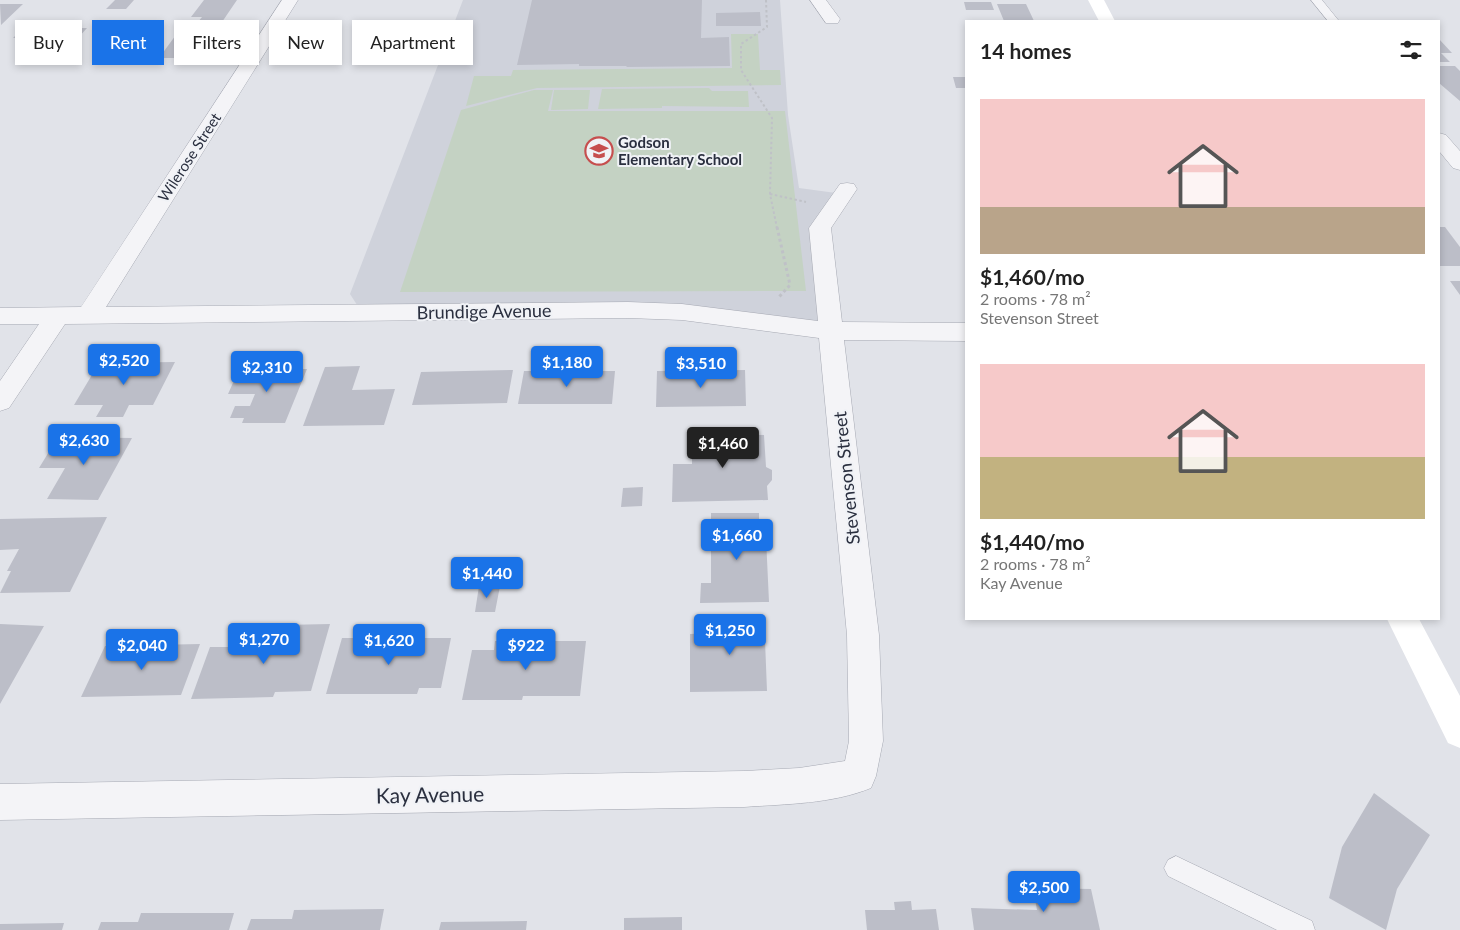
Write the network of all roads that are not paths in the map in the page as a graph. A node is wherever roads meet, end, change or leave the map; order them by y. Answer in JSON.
{"nodes":[{"id":1,"x":290,"y":0,"type":"edge"},
{"id":2,"x":818,"y":0,"type":"edge"},
{"id":3,"x":1096,"y":0,"type":"edge"},
{"id":4,"x":1316,"y":0,"type":"edge"},
{"id":5,"x":832,"y":19,"type":"dead end"},
{"id":6,"x":1106,"y":20,"type":"edge"},
{"id":7,"x":1333,"y":20,"type":"edge"},
{"id":8,"x":1440,"y":140,"type":"edge"},
{"id":9,"x":1460,"y":164,"type":"edge"},
{"id":10,"x":847,"y":189,"type":"dead end"},
{"id":11,"x":89,"y":314,"type":"junction"},
{"id":12,"x":58,"y":315,"type":"junction"},
{"id":13,"x":0,"y":316,"type":"edge"},
{"id":14,"x":829,"y":331,"type":"junction"},
{"id":15,"x":965,"y":332,"type":"edge"},
{"id":16,"x":0,"y":401,"type":"edge"},
{"id":17,"x":1405,"y":620,"type":"edge"},
{"id":18,"x":1460,"y":730,"type":"edge"},
{"id":19,"x":859,"y":776,"type":"joint"},
{"id":20,"x":0,"y":802,"type":"edge"},
{"id":21,"x":1176,"y":868,"type":"dead end"},
{"id":22,"x":1303,"y":930,"type":"edge"}],
"edges":[{"from":1,"to":11,"type":"street","name":"Wilerose Street"},
{"from":2,"to":5,"type":"street"},
{"from":3,"to":6,"type":"main road"},
{"from":4,"to":7,"type":"lane"},
{"from":8,"to":9,"type":"street"},
{"from":10,"to":14,"type":"street","name":"Stevenson Street"},
{"from":11,"to":12,"type":"street","name":"Brundige Avenue"},
{"from":11,"to":14,"type":"street","name":"Brundige Avenue"},
{"from":12,"to":13,"type":"street","name":"Brundige Avenue"},
{"from":12,"to":16,"type":"street"},
{"from":14,"to":15,"type":"street","name":"Brundige Avenue"},
{"from":14,"to":19,"type":"street","name":"Stevenson Street"},
{"from":17,"to":18,"type":"main road"},
{"from":19,"to":20,"type":"street","name":"Kay Avenue"},
{"from":21,"to":22,"type":"lane"}]}
